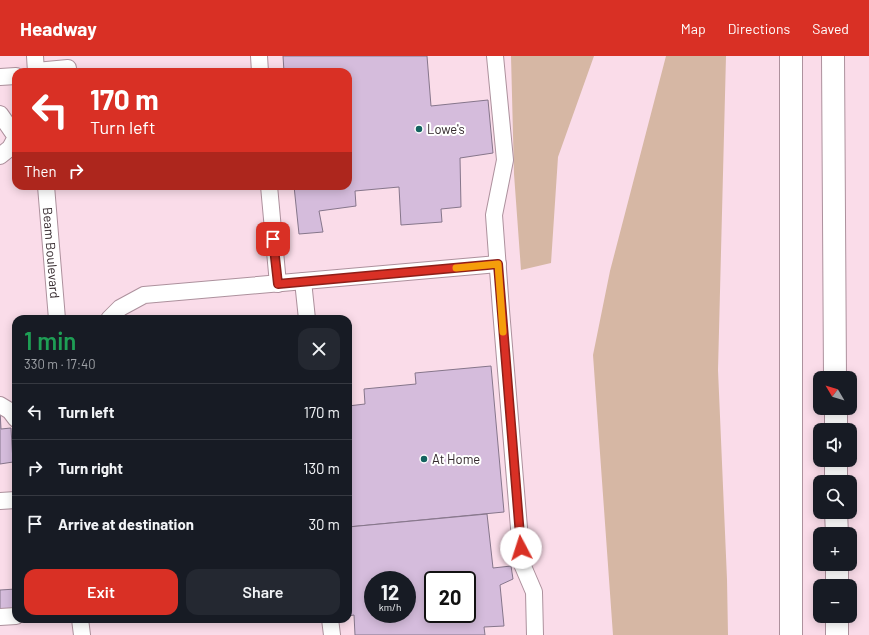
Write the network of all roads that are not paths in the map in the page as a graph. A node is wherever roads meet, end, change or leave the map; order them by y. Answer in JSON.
{"nodes":[{"id":1,"x":259,"y":56,"type":"edge"},
{"id":2,"x":495,"y":56,"type":"edge"},
{"id":3,"x":791,"y":56,"type":"edge"},
{"id":4,"x":833,"y":56,"type":"edge"},
{"id":5,"x":36,"y":66,"type":"edge"},
{"id":6,"x":68,"y":68,"type":"dead end"},
{"id":7,"x":260,"y":68,"type":"edge"},
{"id":8,"x":12,"y":76,"type":"edge"},
{"id":9,"x":0,"y":77,"type":"edge"},
{"id":10,"x":0,"y":114,"type":"edge"},
{"id":11,"x":12,"y":131,"type":"edge"},
{"id":12,"x":12,"y":144,"type":"edge"},
{"id":13,"x":0,"y":156,"type":"edge"},
{"id":14,"x":46,"y":190,"type":"edge"},
{"id":15,"x":269,"y":190,"type":"edge"},
{"id":16,"x":498,"y":264,"type":"junction"},
{"id":17,"x":303,"y":282,"type":"junction"},
{"id":18,"x":278,"y":284,"type":"junction"},
{"id":19,"x":57,"y":315,"type":"edge"},
{"id":20,"x":113,"y":315,"type":"edge"},
{"id":21,"x":307,"y":315,"type":"edge"},
{"id":22,"x":836,"y":371,"type":"edge"},
{"id":23,"x":0,"y":405,"type":"edge"},
{"id":24,"x":12,"y":414,"type":"edge"},
{"id":25,"x":12,"y":500,"type":"edge"},
{"id":26,"x":0,"y":501,"type":"edge"},
{"id":27,"x":12,"y":616,"type":"edge"},
{"id":28,"x":0,"y":617,"type":"edge"},
{"id":29,"x":80,"y":623,"type":"edge"},
{"id":30,"x":330,"y":623,"type":"edge"},
{"id":31,"x":837,"y":623,"type":"edge"},
{"id":32,"x":82,"y":635,"type":"edge"},
{"id":33,"x":332,"y":635,"type":"edge"},
{"id":34,"x":535,"y":635,"type":"edge"},
{"id":35,"x":792,"y":635,"type":"edge"},
{"id":36,"x":837,"y":635,"type":"edge"}],
"edges":[{"from":1,"to":7,"type":"street"},
{"from":2,"to":16,"type":"street"},
{"from":3,"to":35,"type":"highway"},
{"from":4,"to":22,"type":"highway"},
{"from":5,"to":6,"type":"street"},
{"from":8,"to":9,"type":"street"},
{"from":10,"to":11,"type":"street"},
{"from":12,"to":13,"type":"street"},
{"from":14,"to":19,"type":"street","name":"Beam Boulevard"},
{"from":15,"to":18,"type":"street"},
{"from":16,"to":17,"type":"street"},
{"from":16,"to":34,"type":"street"},
{"from":17,"to":18,"type":"street"},
{"from":17,"to":21,"type":"street"},
{"from":18,"to":20,"type":"street"},
{"from":23,"to":24,"type":"street"},
{"from":25,"to":26,"type":"street"},
{"from":27,"to":28,"type":"street"},
{"from":29,"to":32,"type":"street"},
{"from":30,"to":33,"type":"street"},
{"from":31,"to":36,"type":"highway"}]}
